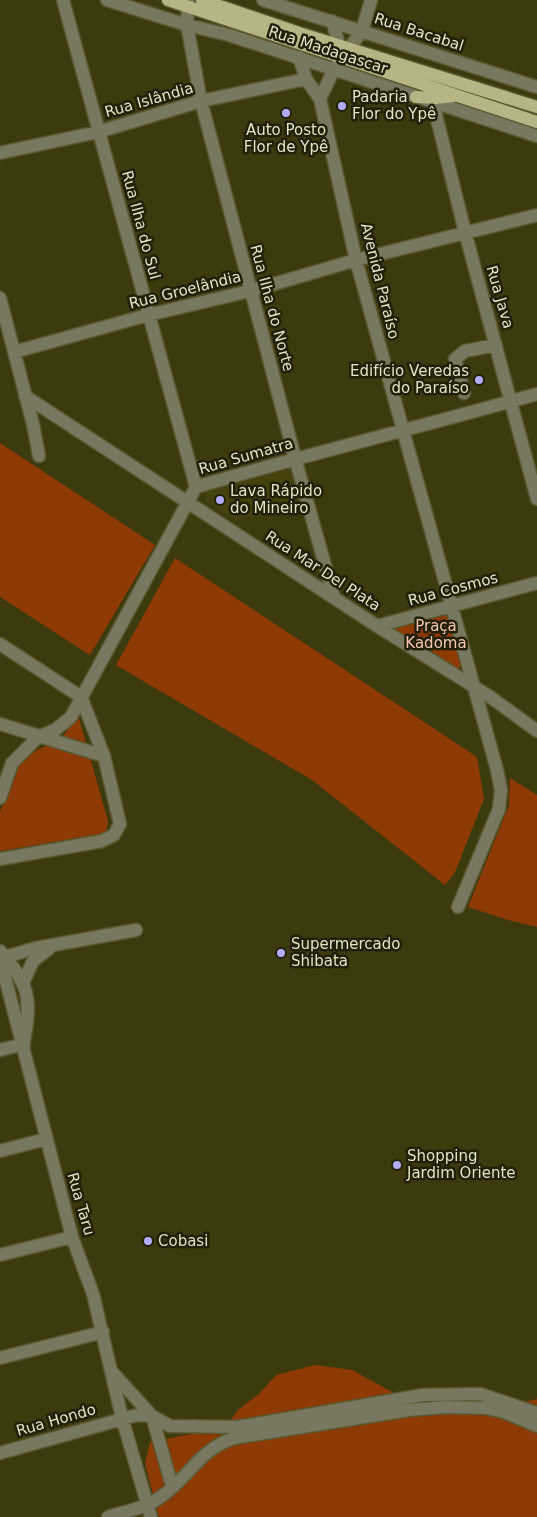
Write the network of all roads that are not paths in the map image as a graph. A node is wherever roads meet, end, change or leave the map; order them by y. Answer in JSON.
{"nodes":[{"id":1,"x":63,"y":0,"type":"edge"},
{"id":2,"x":107,"y":0,"type":"edge"},
{"id":3,"x":168,"y":0,"type":"edge"},
{"id":4,"x":202,"y":0,"type":"edge"},
{"id":5,"x":263,"y":0,"type":"edge"},
{"id":6,"x":371,"y":0,"type":"edge"},
{"id":7,"x":187,"y":3,"type":"edge"},
{"id":8,"x":332,"y":21,"type":"junction"},
{"id":9,"x":187,"y":25,"type":"junction"},
{"id":10,"x":362,"y":31,"type":"junction"},
{"id":11,"x":344,"y":51,"type":"junction"},
{"id":12,"x":299,"y":57,"type":"junction"},
{"id":13,"x":334,"y":69,"type":"junction"},
{"id":14,"x":306,"y":79,"type":"junction"},
{"id":15,"x":537,"y":87,"type":"edge"},
{"id":16,"x":458,"y":95,"type":"junction"},
{"id":17,"x":416,"y":97,"type":"junction"},
{"id":18,"x":320,"y":99,"type":"junction"},
{"id":19,"x":201,"y":102,"type":"junction"},
{"id":20,"x":433,"y":103,"type":"junction"},
{"id":21,"x":537,"y":107,"type":"edge"},
{"id":22,"x":537,"y":122,"type":"edge"},
{"id":23,"x":98,"y":132,"type":"junction"},
{"id":24,"x":537,"y":136,"type":"edge"},
{"id":25,"x":0,"y":153,"type":"edge"},
{"id":26,"x":537,"y":215,"type":"edge"},
{"id":27,"x":465,"y":232,"type":"junction"},
{"id":28,"x":356,"y":260,"type":"junction"},
{"id":29,"x":250,"y":291,"type":"junction"},
{"id":30,"x":0,"y":298,"type":"edge"},
{"id":31,"x":148,"y":315,"type":"junction"},
{"id":32,"x":496,"y":344,"type":"junction"},
{"id":33,"x":14,"y":352,"type":"junction"},
{"id":34,"x":464,"y":393,"type":"dead end"},
{"id":35,"x":537,"y":394,"type":"edge"},
{"id":36,"x":25,"y":396,"type":"junction"},
{"id":37,"x":510,"y":402,"type":"junction"},
{"id":38,"x":403,"y":432,"type":"junction"},
{"id":39,"x":39,"y":456,"type":"dead end"},
{"id":40,"x":295,"y":458,"type":"junction"},
{"id":41,"x":196,"y":487,"type":"junction"},
{"id":42,"x":537,"y":499,"type":"edge"},
{"id":43,"x":188,"y":504,"type":"junction"},
{"id":44,"x":537,"y":583,"type":"edge"},
{"id":45,"x":334,"y":597,"type":"junction"},
{"id":46,"x":452,"y":605,"type":"junction"},
{"id":47,"x":378,"y":626,"type":"junction"},
{"id":48,"x":0,"y":644,"type":"edge"},
{"id":49,"x":476,"y":689,"type":"junction"},
{"id":50,"x":81,"y":697,"type":"junction"},
{"id":51,"x":0,"y":724,"type":"edge"},
{"id":52,"x":537,"y":731,"type":"edge"},
{"id":53,"x":38,"y":737,"type":"junction"},
{"id":54,"x":104,"y":756,"type":"junction"},
{"id":55,"x":0,"y":798,"type":"edge"},
{"id":56,"x":0,"y":859,"type":"edge"},
{"id":57,"x":458,"y":907,"type":"dead end"},
{"id":58,"x":136,"y":930,"type":"dead end"},
{"id":59,"x":53,"y":946,"type":"junction"},
{"id":60,"x":2,"y":955,"type":"edge"},
{"id":61,"x":24,"y":983,"type":"junction"},
{"id":62,"x":11,"y":1002,"type":"junction"},
{"id":63,"x":28,"y":1003,"type":"junction"},
{"id":64,"x":24,"y":1044,"type":"junction"},
{"id":65,"x":0,"y":1050,"type":"edge"},
{"id":66,"x":46,"y":1139,"type":"junction"},
{"id":67,"x":0,"y":1151,"type":"edge"},
{"id":68,"x":72,"y":1237,"type":"junction"},
{"id":69,"x":0,"y":1254,"type":"edge"},
{"id":70,"x":103,"y":1332,"type":"junction"},
{"id":71,"x":0,"y":1358,"type":"edge"},
{"id":72,"x":112,"y":1371,"type":"junction"},
{"id":73,"x":537,"y":1413,"type":"edge"},
{"id":74,"x":152,"y":1416,"type":"junction"},
{"id":75,"x":122,"y":1418,"type":"junction"},
{"id":76,"x":537,"y":1426,"type":"edge"},
{"id":77,"x":0,"y":1453,"type":"edge"},
{"id":78,"x":172,"y":1486,"type":"junction"},
{"id":79,"x":150,"y":1511,"type":"edge"},
{"id":80,"x":108,"y":1517,"type":"edge"}],
"edges":[{"from":1,"to":23,"type":"street","name":"Rua Ilha do Sul"},
{"from":2,"to":9,"type":"street","name":"Rua Madagascar"},
{"from":3,"to":7,"type":"main road"},
{"from":4,"to":11,"type":"main road"},
{"from":5,"to":8,"type":"street","name":"Rua Bacabal"},
{"from":6,"to":10,"type":"street"},
{"from":7,"to":9,"type":"street","name":"Rua Ilha do Norte"},
{"from":7,"to":11,"type":"main road"},
{"from":8,"to":10,"type":"street","name":"Rua Bacabal"},
{"from":8,"to":11,"type":"street"},
{"from":9,"to":12,"type":"street","name":"Rua Madagascar"},
{"from":9,"to":19,"type":"street","name":"Rua Ilha do Norte"},
{"from":10,"to":11,"type":"street"},
{"from":10,"to":15,"type":"street","name":"Rua Bacabal"},
{"from":11,"to":13,"type":"street"},
{"from":11,"to":16,"type":"main road"},
{"from":11,"to":21,"type":"main road"},
{"from":12,"to":13,"type":"street","name":"Rua Madagascar"},
{"from":12,"to":14,"type":"street","name":"Avenida Paraíso"},
{"from":13,"to":17,"type":"street","name":"Rua Madagascar"},
{"from":13,"to":18,"type":"street"},
{"from":14,"to":18,"type":"street","name":"Avenida Paraíso"},
{"from":14,"to":19,"type":"street","name":"Rua Islândia"},
{"from":16,"to":17,"type":"main road"},
{"from":16,"to":22,"type":"main road"},
{"from":17,"to":20,"type":"street","name":"Rua Madagascar"},
{"from":18,"to":28,"type":"street","name":"Avenida Paraíso"},
{"from":19,"to":23,"type":"street","name":"Rua Islândia"},
{"from":19,"to":29,"type":"street","name":"Rua Ilha do Norte"},
{"from":20,"to":24,"type":"street","name":"Rua Madagascar"},
{"from":20,"to":27,"type":"street","name":"Rua Java"},
{"from":23,"to":25,"type":"street","name":"Rua Islândia"},
{"from":23,"to":31,"type":"street","name":"Rua Ilha do Sul"},
{"from":26,"to":27,"type":"street","name":"Rua Groelândia"},
{"from":27,"to":28,"type":"street","name":"Rua Groelândia"},
{"from":27,"to":32,"type":"street","name":"Rua Java"},
{"from":28,"to":29,"type":"street","name":"Rua Groelândia"},
{"from":28,"to":38,"type":"street","name":"Avenida Paraíso"},
{"from":29,"to":31,"type":"street","name":"Rua Groelândia"},
{"from":29,"to":40,"type":"street","name":"Rua Ilha do Norte"},
{"from":30,"to":33,"type":"street"},
{"from":31,"to":33,"type":"street","name":"Rua Groelândia"},
{"from":31,"to":41,"type":"street","name":"Rua Ilha do Sul"},
{"from":32,"to":34,"type":"street"},
{"from":32,"to":37,"type":"street","name":"Rua Java"},
{"from":33,"to":36,"type":"street"},
{"from":35,"to":37,"type":"street","name":"Rua Sumatra"},
{"from":36,"to":39,"type":"street"},
{"from":36,"to":43,"type":"street","name":"Rua Mar Del Plata"},
{"from":37,"to":38,"type":"street","name":"Rua Sumatra"},
{"from":37,"to":42,"type":"street","name":"Rua Java"},
{"from":38,"to":40,"type":"street","name":"Rua Sumatra"},
{"from":38,"to":46,"type":"street","name":"Avenida Paraíso"},
{"from":40,"to":41,"type":"street","name":"Rua Sumatra"},
{"from":40,"to":45,"type":"street","name":"Rua Ilha do Norte"},
{"from":41,"to":43,"type":"street","name":"Rua Sumatra"},
{"from":43,"to":45,"type":"street","name":"Rua Mar Del Plata"},
{"from":43,"to":50,"type":"street","name":"Rua Sumatra"},
{"from":44,"to":46,"type":"street","name":"Rua Cosmos"},
{"from":45,"to":47,"type":"street","name":"Rua Mar Del Plata"},
{"from":46,"to":47,"type":"street","name":"Rua Cosmos"},
{"from":46,"to":49,"type":"street","name":"Avenida Paraíso"},
{"from":47,"to":49,"type":"street","name":"Rua Mar Del Plata"},
{"from":48,"to":50,"type":"street"},
{"from":49,"to":52,"type":"street","name":"Rua Mar Del Plata"},
{"from":49,"to":57,"type":"street","name":"Avenida Paraíso"},
{"from":50,"to":53,"type":"street"},
{"from":50,"to":54,"type":"street"},
{"from":51,"to":53,"type":"street"},
{"from":53,"to":54,"type":"street"},
{"from":53,"to":55,"type":"street"},
{"from":54,"to":56,"type":"street"},
{"from":58,"to":59,"type":"street"},
{"from":59,"to":60,"type":"street"},
{"from":59,"to":61,"type":"street"},
{"from":60,"to":61,"type":"street","name":"Rua Taru"},
{"from":60,"to":62,"type":"street","name":"Rua Taru"},
{"from":61,"to":63,"type":"street","name":"Rua Taru"},
{"from":62,"to":63,"type":"street"},
{"from":62,"to":64,"type":"street","name":"Rua Taru"},
{"from":63,"to":64,"type":"street","name":"Rua Taru"},
{"from":64,"to":65,"type":"street"},
{"from":64,"to":66,"type":"street","name":"Rua Taru"},
{"from":66,"to":67,"type":"street"},
{"from":66,"to":68,"type":"street","name":"Rua Taru"},
{"from":68,"to":69,"type":"street"},
{"from":68,"to":70,"type":"street","name":"Rua Taru"},
{"from":70,"to":71,"type":"street"},
{"from":70,"to":72,"type":"street","name":"Rua Taru"},
{"from":72,"to":74,"type":"street","name":"Rua Taru"},
{"from":72,"to":75,"type":"street","name":"Rua Taru"},
{"from":73,"to":74,"type":"street"},
{"from":74,"to":75,"type":"street","name":"Rua Hondo"},
{"from":74,"to":78,"type":"street","name":"Rua Taru"},
{"from":75,"to":77,"type":"street","name":"Rua Hondo"},
{"from":75,"to":79,"type":"street","name":"Rua Taru"},
{"from":76,"to":78,"type":"street"},
{"from":78,"to":79,"type":"street"},
{"from":79,"to":80,"type":"street"}]}
